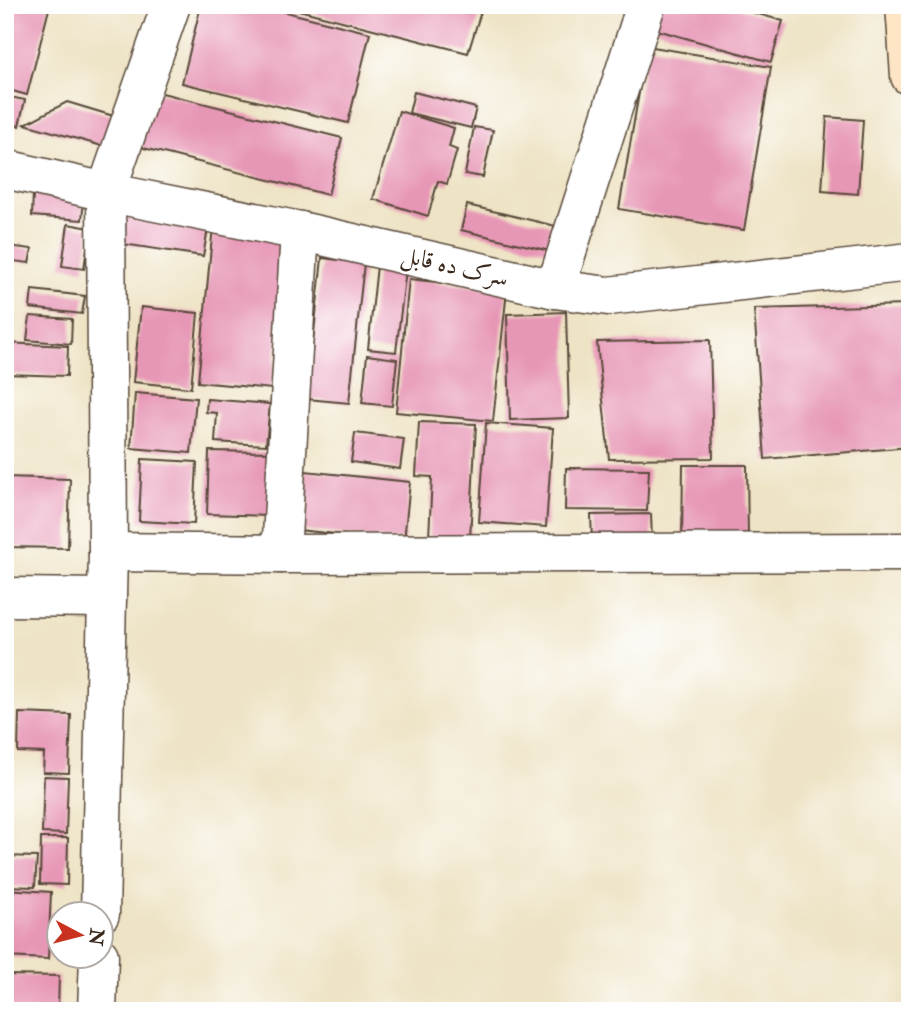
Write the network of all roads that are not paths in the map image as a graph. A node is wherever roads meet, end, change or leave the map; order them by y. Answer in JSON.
{"nodes":[{"id":1,"x":171,"y":5,"type":"edge"},
{"id":2,"x":646,"y":5,"type":"edge"},
{"id":3,"x":905,"y":5,"type":"edge"},
{"id":4,"x":910,"y":76,"type":"edge"},
{"id":5,"x":5,"y":169,"type":"edge"},
{"id":6,"x":106,"y":192,"type":"junction"},
{"id":7,"x":300,"y":231,"type":"junction"},
{"id":8,"x":910,"y":262,"type":"edge"},
{"id":9,"x":555,"y":289,"type":"junction"},
{"id":10,"x":108,"y":552,"type":"junction"},
{"id":11,"x":910,"y":552,"type":"edge"},
{"id":12,"x":281,"y":554,"type":"junction"},
{"id":13,"x":5,"y":597,"type":"edge"},
{"id":14,"x":107,"y":598,"type":"junction"},
{"id":15,"x":100,"y":900,"type":"edge"},
{"id":16,"x":99,"y":970,"type":"edge"},
{"id":17,"x":97,"y":1011,"type":"edge"}],
"edges":[{"from":1,"to":6,"type":"street"},
{"from":2,"to":9,"type":"street"},
{"from":3,"to":4,"type":"main road"},
{"from":5,"to":6,"type":"street","name":"سرک ده قابل"},
{"from":6,"to":7,"type":"street","name":"سرک ده قابل"},
{"from":6,"to":10,"type":"street"},
{"from":7,"to":9,"type":"street","name":"سرک ده قابل"},
{"from":7,"to":12,"type":"street"},
{"from":8,"to":9,"type":"street","name":"سرک ده قابل"},
{"from":10,"to":12,"type":"street"},
{"from":10,"to":14,"type":"street"},
{"from":11,"to":12,"type":"street"},
{"from":13,"to":14,"type":"street"},
{"from":14,"to":15,"type":"street"},
{"from":16,"to":17,"type":"street"}]}
